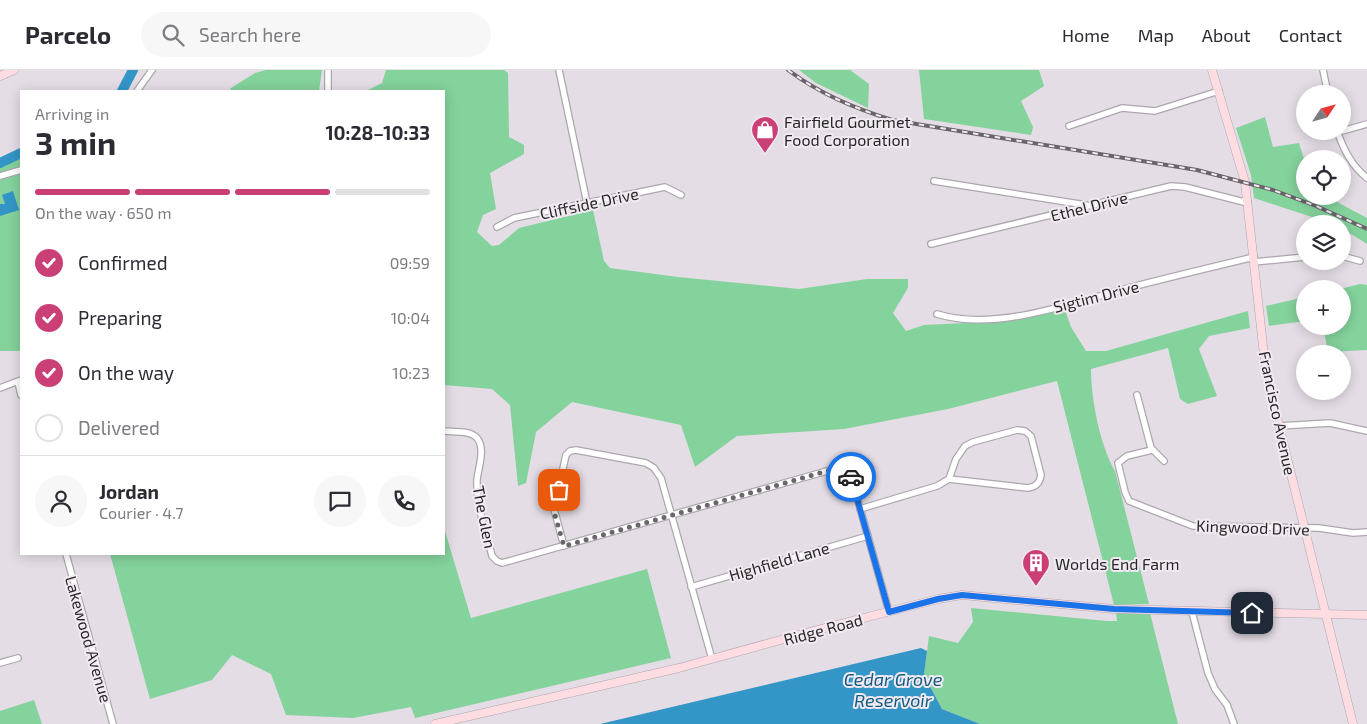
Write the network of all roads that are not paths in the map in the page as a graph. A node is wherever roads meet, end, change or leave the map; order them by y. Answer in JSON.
{"nodes":[{"id":1,"x":14,"y":70,"type":"edge"},
{"id":2,"x":152,"y":70,"type":"edge"},
{"id":3,"x":328,"y":70,"type":"edge"},
{"id":4,"x":559,"y":70,"type":"edge"},
{"id":5,"x":1212,"y":70,"type":"edge"},
{"id":6,"x":1323,"y":70,"type":"edge"},
{"id":7,"x":0,"y":76,"type":"edge"},
{"id":8,"x":1326,"y":85,"type":"edge"},
{"id":9,"x":328,"y":88,"type":"edge"},
{"id":10,"x":138,"y":90,"type":"edge"},
{"id":11,"x":1219,"y":91,"type":"junction"},
{"id":12,"x":1367,"y":124,"type":"edge"},
{"id":13,"x":1069,"y":126,"type":"dead end"},
{"id":14,"x":1351,"y":128,"type":"edge"},
{"id":15,"x":1342,"y":140,"type":"edge"},
{"id":16,"x":20,"y":170,"type":"edge"},
{"id":17,"x":0,"y":176,"type":"edge"},
{"id":18,"x":1367,"y":178,"type":"edge"},
{"id":19,"x":934,"y":181,"type":"dead end"},
{"id":20,"x":681,"y":195,"type":"dead end"},
{"id":21,"x":587,"y":203,"type":"junction"},
{"id":22,"x":1248,"y":203,"type":"junction"},
{"id":23,"x":1090,"y":206,"type":"junction"},
{"id":24,"x":497,"y":227,"type":"dead end"},
{"id":25,"x":931,"y":244,"type":"dead end"},
{"id":26,"x":1296,"y":258,"type":"edge"},
{"id":27,"x":1351,"y":258,"type":"edge"},
{"id":28,"x":1254,"y":260,"type":"junction"},
{"id":29,"x":1360,"y":261,"type":"dead end"},
{"id":30,"x":937,"y":314,"type":"dead end"},
{"id":31,"x":20,"y":381,"type":"edge"},
{"id":32,"x":0,"y":388,"type":"edge"},
{"id":33,"x":1138,"y":395,"type":"dead end"},
{"id":34,"x":1279,"y":426,"type":"junction"},
{"id":35,"x":445,"y":430,"type":"edge"},
{"id":36,"x":1367,"y":431,"type":"edge"},
{"id":37,"x":1152,"y":450,"type":"junction"},
{"id":38,"x":1164,"y":461,"type":"dead end"},
{"id":39,"x":949,"y":479,"type":"junction"},
{"id":40,"x":860,"y":508,"type":"junction"},
{"id":41,"x":672,"y":515,"type":"junction"},
{"id":42,"x":1305,"y":529,"type":"junction"},
{"id":43,"x":1367,"y":532,"type":"edge"},
{"id":44,"x":868,"y":536,"type":"junction"},
{"id":45,"x":564,"y":546,"type":"junction"},
{"id":46,"x":66,"y":555,"type":"edge"},
{"id":47,"x":691,"y":586,"type":"junction"},
{"id":48,"x":889,"y":612,"type":"junction"},
{"id":49,"x":1192,"y":612,"type":"junction"},
{"id":50,"x":1327,"y":615,"type":"junction"},
{"id":51,"x":1367,"y":615,"type":"edge"},
{"id":52,"x":18,"y":658,"type":"dead end"},
{"id":53,"x":712,"y":659,"type":"junction"},
{"id":54,"x":0,"y":663,"type":"edge"},
{"id":55,"x":113,"y":724,"type":"edge"},
{"id":56,"x":435,"y":724,"type":"edge"},
{"id":57,"x":1234,"y":724,"type":"edge"},
{"id":58,"x":1353,"y":724,"type":"edge"}],
"edges":[{"from":1,"to":7,"type":"main road"},
{"from":2,"to":10,"type":"street"},
{"from":3,"to":9,"type":"street"},
{"from":4,"to":21,"type":"street"},
{"from":5,"to":11,"type":"main road","name":"Francisco Avenue"},
{"from":6,"to":8,"type":"street"},
{"from":11,"to":13,"type":"street"},
{"from":11,"to":22,"type":"main road","name":"Francisco Avenue"},
{"from":12,"to":14,"type":"street"},
{"from":15,"to":18,"type":"street"},
{"from":16,"to":17,"type":"street"},
{"from":19,"to":23,"type":"street"},
{"from":20,"to":21,"type":"street","name":"Cliffside Drive"},
{"from":21,"to":24,"type":"street","name":"Cliffside Drive"},
{"from":22,"to":23,"type":"street","name":"Ethel Drive"},
{"from":22,"to":28,"type":"main road","name":"Francisco Avenue"},
{"from":23,"to":25,"type":"street","name":"Ethel Drive"},
{"from":26,"to":28,"type":"street","name":"Sigtim Drive"},
{"from":27,"to":29,"type":"street"},
{"from":28,"to":30,"type":"street","name":"Sigtim Drive"},
{"from":28,"to":34,"type":"main road","name":"Francisco Avenue"},
{"from":31,"to":32,"type":"street"},
{"from":33,"to":37,"type":"street"},
{"from":34,"to":36,"type":"street"},
{"from":34,"to":42,"type":"main road","name":"Francisco Avenue"},
{"from":35,"to":45,"type":"street","name":"The Glen"},
{"from":37,"to":38,"type":"street"},
{"from":37,"to":42,"type":"street","name":"Kingwood Drive"},
{"from":39,"to":39,"type":"street"},
{"from":39,"to":40,"type":"street"},
{"from":40,"to":41,"type":"street"},
{"from":40,"to":44,"type":"street"},
{"from":41,"to":45,"type":"street"},
{"from":41,"to":45,"type":"street"},
{"from":41,"to":47,"type":"street"},
{"from":42,"to":43,"type":"street","name":"Kingwood Drive"},
{"from":42,"to":50,"type":"main road","name":"Francisco Avenue"},
{"from":44,"to":47,"type":"street","name":"Highfield Lane"},
{"from":44,"to":48,"type":"street"},
{"from":46,"to":55,"type":"street","name":"Lakewood Avenue"},
{"from":47,"to":53,"type":"street"},
{"from":48,"to":49,"type":"main road","name":"Ridge Road"},
{"from":48,"to":53,"type":"main road","name":"Ridge Road"},
{"from":49,"to":50,"type":"main road","name":"Ridge Road"},
{"from":49,"to":57,"type":"street"},
{"from":50,"to":51,"type":"main road","name":"Ridge Road"},
{"from":50,"to":58,"type":"main road","name":"Francisco Avenue"},
{"from":52,"to":54,"type":"street"},
{"from":53,"to":56,"type":"main road","name":"Ridge Road"}]}
